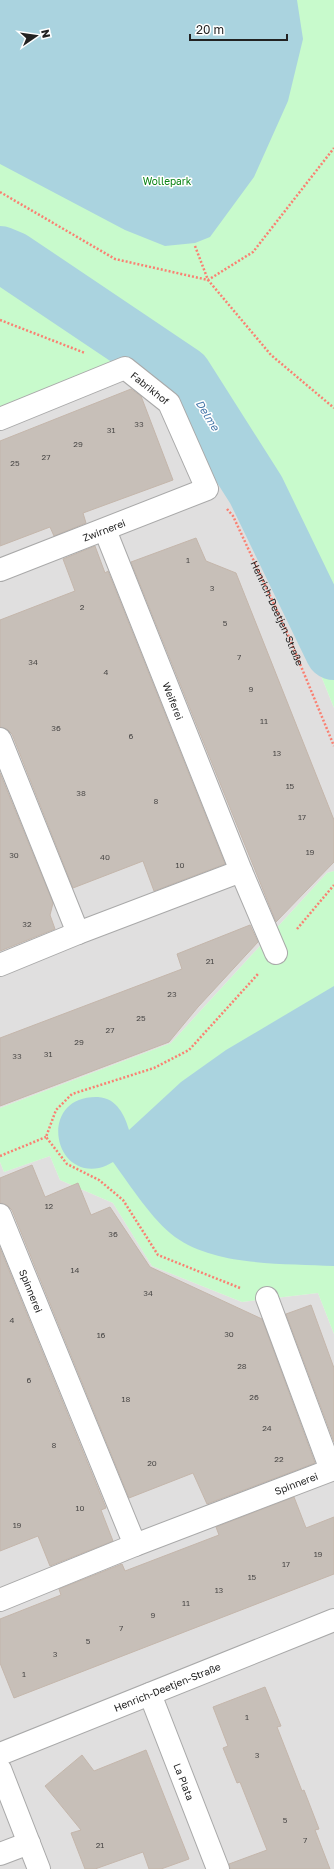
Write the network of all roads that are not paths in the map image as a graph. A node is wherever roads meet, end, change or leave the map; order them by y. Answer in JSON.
{"nodes":[{"id":1,"x":0,"y":419,"type":"edge"},
{"id":2,"x":207,"y":489,"type":"joint"},
{"id":3,"x":105,"y":530,"type":"junction"},
{"id":4,"x":0,"y":570,"type":"edge"},
{"id":5,"x":0,"y":739,"type":"edge"},
{"id":6,"x":242,"y":871,"type":"junction"},
{"id":7,"x":78,"y":933,"type":"junction"},
{"id":8,"x":276,"y":953,"type":"road end"},
{"id":9,"x":0,"y":965,"type":"edge"},
{"id":10,"x":0,"y":1215,"type":"edge"},
{"id":11,"x":267,"y":1298,"type":"road end"},
{"id":12,"x":332,"y":1470,"type":"edge"},
{"id":13,"x":135,"y":1545,"type":"junction"},
{"id":14,"x":0,"y":1600,"type":"edge"},
{"id":15,"x":334,"y":1620,"type":"edge"},
{"id":16,"x":150,"y":1694,"type":"junction"},
{"id":17,"x":0,"y":1754,"type":"edge"},
{"id":18,"x":0,"y":1769,"type":"edge"},
{"id":19,"x":29,"y":1843,"type":"junction"},
{"id":20,"x":0,"y":1854,"type":"edge"},
{"id":21,"x":39,"y":1869,"type":"edge"},
{"id":22,"x":218,"y":1869,"type":"edge"}],
"edges":[{"from":1,"to":2,"type":"street","name":"Fabrikhof"},
{"from":2,"to":3,"type":"street","name":"Zwirnerei"},
{"from":3,"to":4,"type":"street","name":"Zwirnerei"},
{"from":3,"to":6,"type":"street","name":"Weiferei"},
{"from":5,"to":7,"type":"street"},
{"from":6,"to":7,"type":"street"},
{"from":6,"to":8,"type":"street","name":"Weiferei"},
{"from":7,"to":9,"type":"street"},
{"from":10,"to":13,"type":"street","name":"Spinnerei"},
{"from":11,"to":12,"type":"street","name":"Spinnerei"},
{"from":12,"to":13,"type":"street","name":"Spinnerei"},
{"from":13,"to":14,"type":"street","name":"Spinnerei"},
{"from":15,"to":16,"type":"street","name":"Henrich-Deetjen-Straße"},
{"from":16,"to":17,"type":"street","name":"Henrich-Deetjen-Straße"},
{"from":16,"to":22,"type":"street","name":"La Plata"},
{"from":18,"to":19,"type":"street"},
{"from":19,"to":20,"type":"street"},
{"from":19,"to":21,"type":"street"}]}
